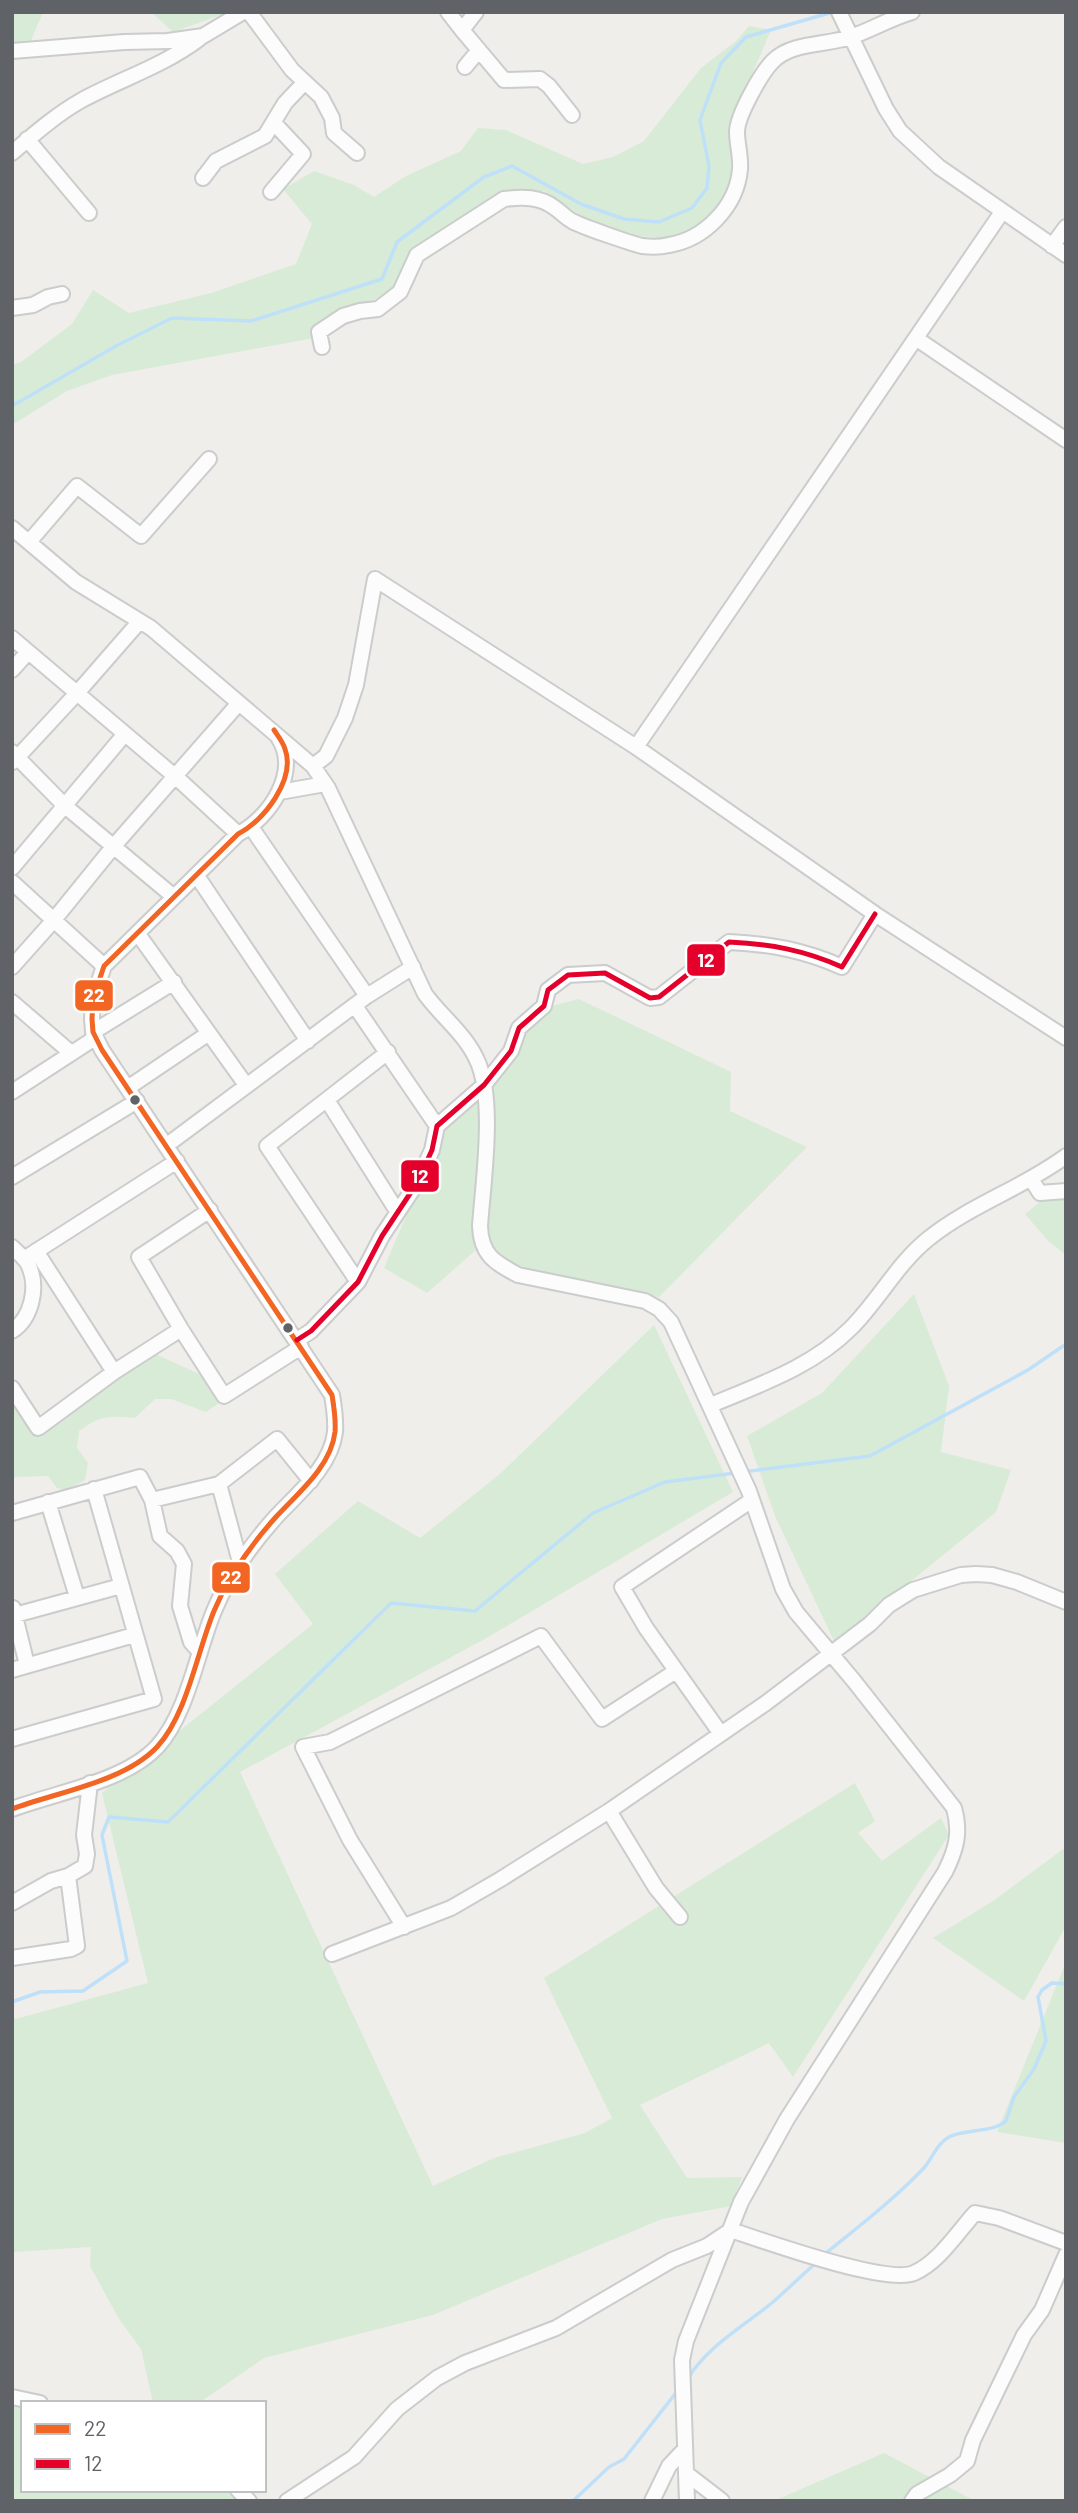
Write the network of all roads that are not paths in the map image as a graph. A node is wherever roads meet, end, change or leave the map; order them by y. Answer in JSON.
{"nodes":[{"id":1,"x":243,"y":12,"type":"edge"},
{"id":2,"x":249,"y":12,"type":"edge"},
{"id":3,"x":448,"y":12,"type":"edge"},
{"id":4,"x":476,"y":12,"type":"edge"},
{"id":5,"x":839,"y":12,"type":"edge"},
{"id":6,"x":912,"y":12,"type":"edge"},
{"id":7,"x":462,"y":30,"type":"junction"},
{"id":8,"x":850,"y":34,"type":"junction"},
{"id":9,"x":203,"y":36,"type":"junction"},
{"id":10,"x":479,"y":50,"type":"junction"},
{"id":11,"x":12,"y":51,"type":"edge"},
{"id":12,"x":465,"y":67,"type":"dead end"},
{"id":13,"x":304,"y":83,"type":"junction"},
{"id":14,"x":572,"y":115,"type":"dead end"},
{"id":15,"x":274,"y":123,"type":"junction"},
{"id":16,"x":27,"y":139,"type":"junction"},
{"id":17,"x":12,"y":153,"type":"edge"},
{"id":18,"x":357,"y":153,"type":"dead end"},
{"id":19,"x":203,"y":178,"type":"dead end"},
{"id":20,"x":271,"y":192,"type":"dead end"},
{"id":21,"x":1002,"y":212,"type":"junction"},
{"id":22,"x":89,"y":213,"type":"dead end"},
{"id":23,"x":1066,"y":227,"type":"edge"},
{"id":24,"x":1052,"y":246,"type":"junction"},
{"id":25,"x":1066,"y":255,"type":"edge"},
{"id":26,"x":62,"y":294,"type":"dead end"},
{"id":27,"x":12,"y":307,"type":"edge"},
{"id":28,"x":916,"y":338,"type":"junction"},
{"id":29,"x":322,"y":347,"type":"dead end"},
{"id":30,"x":1066,"y":440,"type":"edge"},
{"id":31,"x":209,"y":459,"type":"dead end"},
{"id":32,"x":12,"y":528,"type":"edge"},
{"id":33,"x":29,"y":542,"type":"junction"},
{"id":34,"x":140,"y":621,"type":"junction"},
{"id":35,"x":12,"y":638,"type":"edge"},
{"id":36,"x":28,"y":652,"type":"junction"},
{"id":37,"x":12,"y":670,"type":"edge"},
{"id":38,"x":78,"y":692,"type":"junction"},
{"id":39,"x":239,"y":703,"type":"junction"},
{"id":40,"x":274,"y":730,"type":"junction"},
{"id":41,"x":124,"y":735,"type":"junction"},
{"id":42,"x":636,"y":747,"type":"junction"},
{"id":43,"x":14,"y":757,"type":"edge"},
{"id":44,"x":313,"y":766,"type":"junction"},
{"id":45,"x":176,"y":777,"type":"junction"},
{"id":46,"x":325,"y":784,"type":"junction"},
{"id":47,"x":281,"y":792,"type":"junction"},
{"id":48,"x":65,"y":806,"type":"junction"},
{"id":49,"x":245,"y":831,"type":"junction"},
{"id":50,"x":113,"y":847,"type":"junction"},
{"id":51,"x":12,"y":868,"type":"edge"},
{"id":52,"x":197,"y":876,"type":"junction"},
{"id":53,"x":12,"y":882,"type":"edge"},
{"id":54,"x":174,"y":897,"type":"junction"},
{"id":55,"x":876,"y":914,"type":"junction"},
{"id":56,"x":53,"y":921,"type":"junction"},
{"id":57,"x":138,"y":934,"type":"junction"},
{"id":58,"x":104,"y":966,"type":"junction"},
{"id":59,"x":12,"y":967,"type":"edge"},
{"id":60,"x":413,"y":967,"type":"junction"},
{"id":61,"x":174,"y":982,"type":"junction"},
{"id":62,"x":367,"y":996,"type":"junction"},
{"id":63,"x":12,"y":1002,"type":"edge"},
{"id":64,"x":355,"y":1006,"type":"junction"},
{"id":65,"x":209,"y":1033,"type":"junction"},
{"id":66,"x":94,"y":1035,"type":"junction"},
{"id":67,"x":1066,"y":1038,"type":"edge"},
{"id":68,"x":308,"y":1041,"type":"junction"},
{"id":69,"x":70,"y":1052,"type":"junction"},
{"id":70,"x":388,"y":1052,"type":"junction"},
{"id":71,"x":246,"y":1085,"type":"junction"},
{"id":72,"x":484,"y":1085,"type":"junction"},
{"id":73,"x":128,"y":1087,"type":"junction"},
{"id":74,"x":12,"y":1092,"type":"edge"},
{"id":75,"x":327,"y":1100,"type":"junction"},
{"id":76,"x":137,"y":1101,"type":"junction"},
{"id":77,"x":437,"y":1126,"type":"junction"},
{"id":78,"x":167,"y":1145,"type":"junction"},
{"id":79,"x":1066,"y":1156,"type":"edge"},
{"id":80,"x":177,"y":1161,"type":"junction"},
{"id":81,"x":12,"y":1177,"type":"edge"},
{"id":82,"x":1031,"y":1179,"type":"junction"},
{"id":83,"x":1066,"y":1191,"type":"edge"},
{"id":84,"x":210,"y":1210,"type":"junction"},
{"id":85,"x":397,"y":1211,"type":"junction"},
{"id":86,"x":12,"y":1247,"type":"edge"},
{"id":87,"x":30,"y":1255,"type":"junction"},
{"id":88,"x":358,"y":1282,"type":"junction"},
{"id":89,"x":181,"y":1329,"type":"junction"},
{"id":90,"x":12,"y":1331,"type":"edge"},
{"id":91,"x":299,"y":1343,"type":"junction"},
{"id":92,"x":114,"y":1372,"type":"junction"},
{"id":93,"x":12,"y":1388,"type":"edge"},
{"id":94,"x":711,"y":1405,"type":"junction"},
{"id":95,"x":311,"y":1481,"type":"junction"},
{"id":96,"x":219,"y":1484,"type":"junction"},
{"id":97,"x":94,"y":1489,"type":"junction"},
{"id":98,"x":751,"y":1495,"type":"junction"},
{"id":99,"x":152,"y":1500,"type":"junction"},
{"id":100,"x":48,"y":1502,"type":"junction"},
{"id":101,"x":12,"y":1513,"type":"edge"},
{"id":102,"x":240,"y":1562,"type":"junction"},
{"id":103,"x":121,"y":1586,"type":"junction"},
{"id":104,"x":77,"y":1597,"type":"junction"},
{"id":105,"x":1066,"y":1602,"type":"edge"},
{"id":106,"x":14,"y":1610,"type":"edge"},
{"id":107,"x":134,"y":1635,"type":"junction"},
{"id":108,"x":199,"y":1651,"type":"junction"},
{"id":109,"x":830,"y":1654,"type":"junction"},
{"id":110,"x":27,"y":1665,"type":"junction"},
{"id":111,"x":12,"y":1670,"type":"edge"},
{"id":112,"x":676,"y":1671,"type":"junction"},
{"id":113,"x":721,"y":1734,"type":"junction"},
{"id":114,"x":12,"y":1739,"type":"edge"},
{"id":115,"x":90,"y":1783,"type":"junction"},
{"id":116,"x":13,"y":1805,"type":"edge"},
{"id":117,"x":609,"y":1811,"type":"junction"},
{"id":118,"x":68,"y":1875,"type":"junction"},
{"id":119,"x":12,"y":1903,"type":"edge"},
{"id":120,"x":680,"y":1917,"type":"dead end"},
{"id":121,"x":404,"y":1927,"type":"junction"},
{"id":122,"x":332,"y":1954,"type":"dead end"},
{"id":123,"x":12,"y":1958,"type":"edge"},
{"id":124,"x":730,"y":2230,"type":"junction"},
{"id":125,"x":1066,"y":2243,"type":"edge"},
{"id":126,"x":1066,"y":2255,"type":"edge"},
{"id":127,"x":12,"y":2397,"type":"edge"},
{"id":128,"x":31,"y":2401,"type":"edge"},
{"id":129,"x":685,"y":2449,"type":"junction"},
{"id":130,"x":687,"y":2474,"type":"junction"},
{"id":131,"x":287,"y":2501,"type":"edge"},
{"id":132,"x":652,"y":2501,"type":"edge"},
{"id":133,"x":687,"y":2501,"type":"edge"},
{"id":134,"x":722,"y":2501,"type":"edge"},
{"id":135,"x":912,"y":2501,"type":"edge"}],
"edges":[{"from":1,"to":9,"type":"street"},
{"from":2,"to":13,"type":"street"},
{"from":3,"to":7,"type":"street"},
{"from":4,"to":7,"type":"street"},
{"from":5,"to":8,"type":"street"},
{"from":6,"to":8,"type":"street"},
{"from":7,"to":10,"type":"street"},
{"from":8,"to":21,"type":"street"},
{"from":8,"to":29,"type":"street"},
{"from":9,"to":11,"type":"street"},
{"from":9,"to":16,"type":"street"},
{"from":10,"to":12,"type":"street"},
{"from":10,"to":14,"type":"street"},
{"from":13,"to":15,"type":"street"},
{"from":13,"to":18,"type":"street"},
{"from":15,"to":19,"type":"street"},
{"from":15,"to":20,"type":"street"},
{"from":16,"to":17,"type":"street"},
{"from":16,"to":22,"type":"street"},
{"from":21,"to":24,"type":"street"},
{"from":21,"to":28,"type":"street"},
{"from":23,"to":24,"type":"street"},
{"from":24,"to":25,"type":"street"},
{"from":26,"to":27,"type":"street"},
{"from":28,"to":30,"type":"street"},
{"from":28,"to":42,"type":"street"},
{"from":31,"to":33,"type":"street"},
{"from":32,"to":33,"type":"street"},
{"from":33,"to":34,"type":"street"},
{"from":34,"to":38,"type":"street"},
{"from":34,"to":39,"type":"street"},
{"from":35,"to":36,"type":"street"},
{"from":36,"to":37,"type":"street"},
{"from":36,"to":38,"type":"street"},
{"from":38,"to":41,"type":"street"},
{"from":38,"to":43,"type":"street"},
{"from":39,"to":40,"type":"street"},
{"from":39,"to":45,"type":"street"},
{"from":40,"to":44,"type":"street"},
{"from":40,"to":47,"type":"street"},
{"from":41,"to":45,"type":"street"},
{"from":41,"to":48,"type":"street"},
{"from":42,"to":44,"type":"street"},
{"from":42,"to":55,"type":"street"},
{"from":43,"to":48,"type":"street"},
{"from":44,"to":46,"type":"street"},
{"from":45,"to":49,"type":"street"},
{"from":45,"to":50,"type":"street"},
{"from":46,"to":47,"type":"street"},
{"from":46,"to":60,"type":"street"},
{"from":47,"to":49,"type":"street"},
{"from":48,"to":50,"type":"street"},
{"from":48,"to":51,"type":"street"},
{"from":49,"to":52,"type":"street"},
{"from":49,"to":62,"type":"street"},
{"from":50,"to":54,"type":"street"},
{"from":50,"to":56,"type":"street"},
{"from":52,"to":54,"type":"street"},
{"from":52,"to":68,"type":"street"},
{"from":53,"to":56,"type":"street"},
{"from":54,"to":57,"type":"street"},
{"from":55,"to":67,"type":"street"},
{"from":55,"to":72,"type":"street"},
{"from":56,"to":58,"type":"street"},
{"from":56,"to":59,"type":"street"},
{"from":57,"to":58,"type":"street"},
{"from":57,"to":61,"type":"street"},
{"from":58,"to":66,"type":"street"},
{"from":60,"to":62,"type":"street"},
{"from":60,"to":72,"type":"street"},
{"from":61,"to":65,"type":"street"},
{"from":61,"to":66,"type":"street"},
{"from":62,"to":64,"type":"street"},
{"from":63,"to":69,"type":"street"},
{"from":64,"to":68,"type":"street"},
{"from":64,"to":70,"type":"street"},
{"from":65,"to":71,"type":"street"},
{"from":65,"to":73,"type":"street"},
{"from":66,"to":69,"type":"street"},
{"from":66,"to":73,"type":"street"},
{"from":68,"to":71,"type":"street"},
{"from":69,"to":74,"type":"street"},
{"from":70,"to":75,"type":"street"},
{"from":70,"to":77,"type":"street"},
{"from":71,"to":78,"type":"street"},
{"from":72,"to":77,"type":"street"},
{"from":72,"to":94,"type":"street"},
{"from":73,"to":76,"type":"street"},
{"from":75,"to":85,"type":"street"},
{"from":75,"to":88,"type":"street"},
{"from":76,"to":78,"type":"street"},
{"from":76,"to":81,"type":"street"},
{"from":77,"to":85,"type":"street"},
{"from":78,"to":80,"type":"street"},
{"from":79,"to":82,"type":"street"},
{"from":80,"to":84,"type":"street"},
{"from":80,"to":87,"type":"street"},
{"from":82,"to":83,"type":"street"},
{"from":82,"to":94,"type":"street"},
{"from":84,"to":89,"type":"street"},
{"from":84,"to":91,"type":"street"},
{"from":85,"to":88,"type":"street"},
{"from":86,"to":87,"type":"street"},
{"from":87,"to":90,"type":"street"},
{"from":87,"to":92,"type":"street"},
{"from":88,"to":91,"type":"street"},
{"from":89,"to":91,"type":"street"},
{"from":89,"to":92,"type":"street"},
{"from":91,"to":95,"type":"street"},
{"from":92,"to":93,"type":"street"},
{"from":94,"to":98,"type":"street"},
{"from":95,"to":96,"type":"street"},
{"from":95,"to":102,"type":"street"},
{"from":96,"to":99,"type":"street"},
{"from":96,"to":102,"type":"street"},
{"from":97,"to":99,"type":"street"},
{"from":97,"to":100,"type":"street"},
{"from":97,"to":103,"type":"street"},
{"from":98,"to":109,"type":"street"},
{"from":98,"to":112,"type":"street"},
{"from":99,"to":108,"type":"street"},
{"from":100,"to":101,"type":"street"},
{"from":100,"to":104,"type":"street"},
{"from":102,"to":108,"type":"street"},
{"from":103,"to":104,"type":"street"},
{"from":103,"to":107,"type":"street"},
{"from":104,"to":106,"type":"street"},
{"from":105,"to":109,"type":"street"},
{"from":106,"to":110,"type":"street"},
{"from":107,"to":110,"type":"street"},
{"from":107,"to":114,"type":"street"},
{"from":108,"to":115,"type":"street"},
{"from":109,"to":113,"type":"street"},
{"from":109,"to":124,"type":"street"},
{"from":110,"to":111,"type":"street"},
{"from":112,"to":113,"type":"street"},
{"from":112,"to":121,"type":"street"},
{"from":113,"to":117,"type":"street"},
{"from":115,"to":116,"type":"street"},
{"from":115,"to":118,"type":"street"},
{"from":117,"to":120,"type":"street"},
{"from":117,"to":121,"type":"street"},
{"from":118,"to":119,"type":"street"},
{"from":118,"to":123,"type":"street"},
{"from":121,"to":122,"type":"street"},
{"from":124,"to":125,"type":"street"},
{"from":124,"to":129,"type":"street"},
{"from":124,"to":131,"type":"street"},
{"from":126,"to":135,"type":"street"},
{"from":127,"to":128,"type":"street"},
{"from":129,"to":130,"type":"street"},
{"from":129,"to":132,"type":"street"},
{"from":130,"to":133,"type":"street"},
{"from":130,"to":134,"type":"street"}]}
